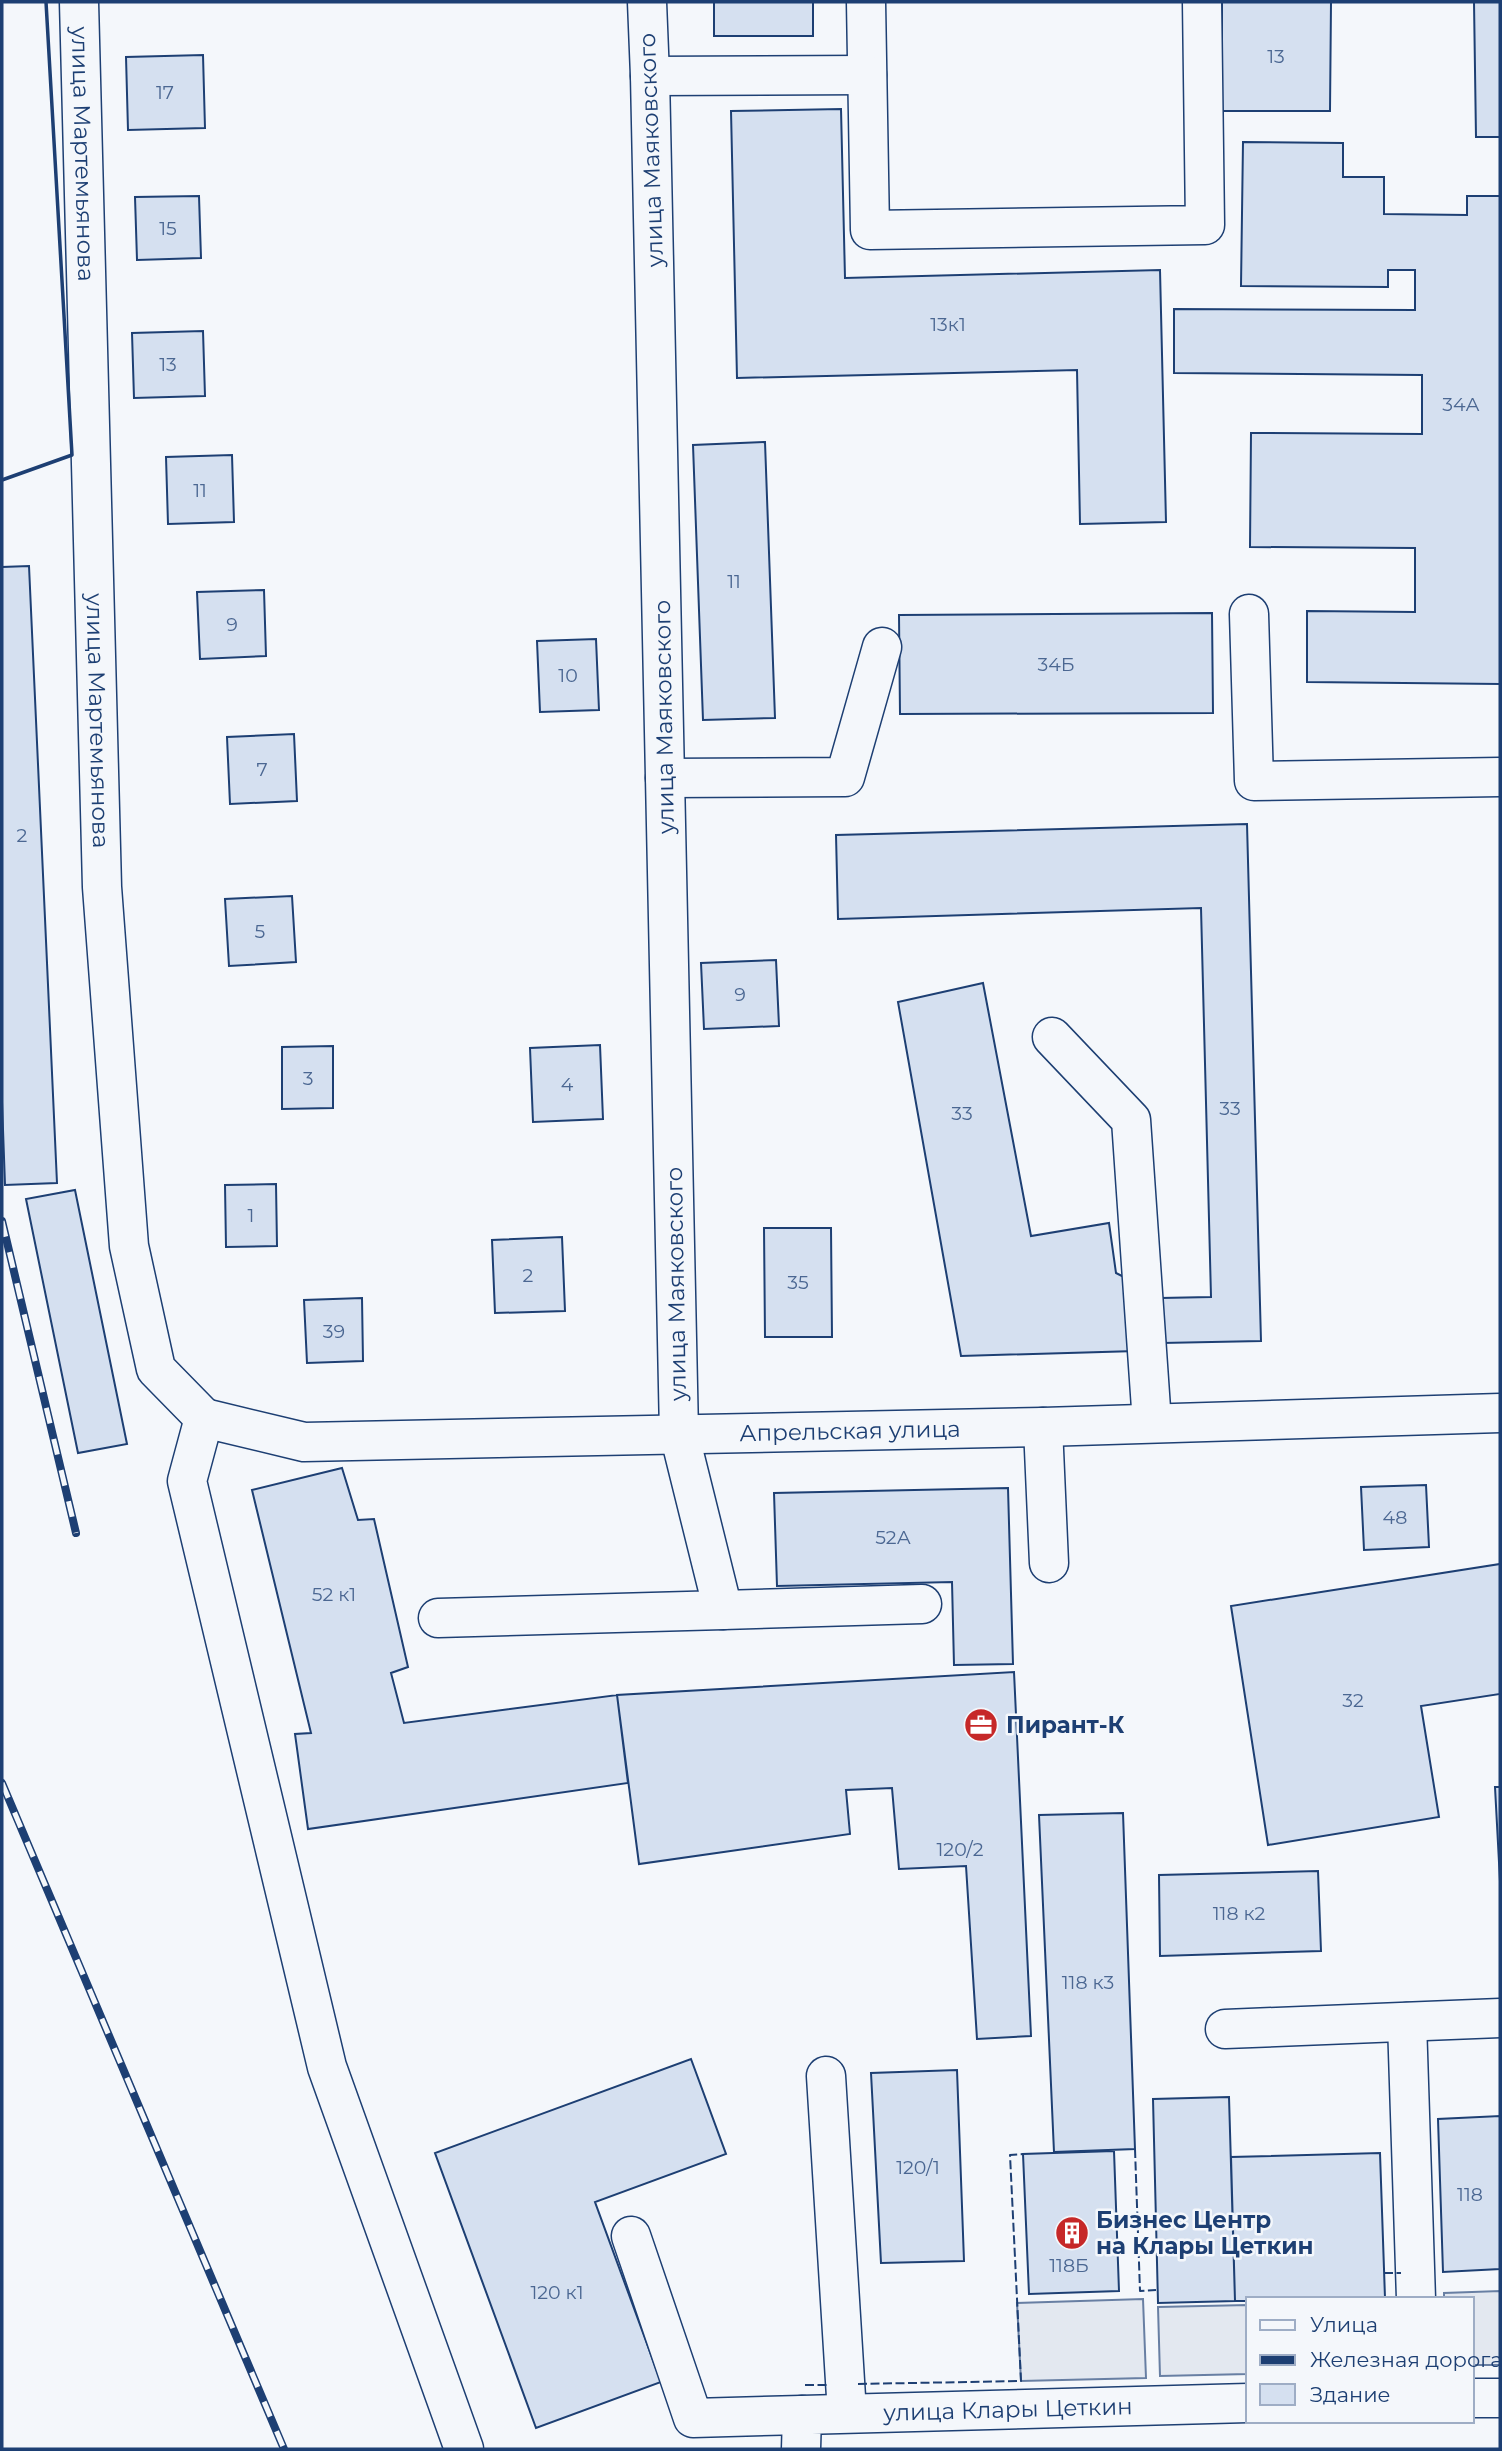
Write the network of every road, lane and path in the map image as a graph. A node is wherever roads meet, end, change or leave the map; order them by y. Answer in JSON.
{"nodes":[{"id":1,"x":79,"y":2,"type":"edge"},
{"id":2,"x":647,"y":2,"type":"edge"},
{"id":3,"x":866,"y":2,"type":"edge"},
{"id":4,"x":1202,"y":2,"type":"edge"},
{"id":5,"x":867,"y":75,"type":"junction"},
{"id":6,"x":650,"y":76,"type":"junction"},
{"id":7,"x":1249,"y":614,"type":"dead end"},
{"id":8,"x":882,"y":647,"type":"dead end"},
{"id":9,"x":1500,"y":777,"type":"edge"},
{"id":10,"x":665,"y":778,"type":"junction"},
{"id":11,"x":1052,"y":1037,"type":"dead end"},
{"id":12,"x":1500,"y":1413,"type":"edge"},
{"id":13,"x":204,"y":1418,"type":"junction"},
{"id":14,"x":1152,"y":1423,"type":"junction"},
{"id":15,"x":1043,"y":1427,"type":"junction"},
{"id":16,"x":679,"y":1433,"type":"junction"},
{"id":17,"x":1049,"y":1563,"type":"dead end"},
{"id":18,"x":922,"y":1604,"type":"dead end"},
{"id":19,"x":723,"y":1610,"type":"junction"},
{"id":20,"x":438,"y":1618,"type":"dead end"},
{"id":21,"x":1500,"y":2018,"type":"edge"},
{"id":22,"x":1407,"y":2022,"type":"junction"},
{"id":23,"x":1225,"y":2029,"type":"dead end"},
{"id":24,"x":826,"y":2076,"type":"dead end"},
{"id":25,"x":631,"y":2236,"type":"dead end"},
{"id":26,"x":1416,"y":2297,"type":"edge"},
{"id":27,"x":1474,"y":2398,"type":"edge"},
{"id":28,"x":1500,"y":2398,"type":"edge"},
{"id":29,"x":1246,"y":2403,"type":"edge"},
{"id":30,"x":847,"y":2413,"type":"junction"},
{"id":31,"x":802,"y":2432,"type":"edge"},
{"id":32,"x":464,"y":2449,"type":"edge"}],
"edges":[{"from":1,"to":13,"type":"street","name":"улица Мартемьянова"},
{"from":2,"to":6,"type":"street","name":"улица Маяковского"},
{"from":3,"to":5,"type":"street"},
{"from":4,"to":5,"type":"street"},
{"from":5,"to":6,"type":"street"},
{"from":6,"to":10,"type":"street","name":"улица Маяковского"},
{"from":7,"to":9,"type":"street"},
{"from":8,"to":10,"type":"street"},
{"from":10,"to":16,"type":"street","name":"улица Маяковского"},
{"from":11,"to":14,"type":"street"},
{"from":12,"to":14,"type":"street","name":"Апрельская улица"},
{"from":13,"to":16,"type":"street","name":"Апрельская улица"},
{"from":13,"to":32,"type":"street"},
{"from":14,"to":15,"type":"street","name":"Апрельская улица"},
{"from":15,"to":16,"type":"street","name":"Апрельская улица"},
{"from":15,"to":17,"type":"street"},
{"from":16,"to":19,"type":"street","name":"улица Маяковского"},
{"from":18,"to":19,"type":"street"},
{"from":19,"to":20,"type":"street"},
{"from":21,"to":22,"type":"street"},
{"from":22,"to":23,"type":"street"},
{"from":22,"to":26,"type":"street"},
{"from":24,"to":30,"type":"street"},
{"from":25,"to":31,"type":"street","name":"улица Клары Цеткин"},
{"from":27,"to":28,"type":"street"},
{"from":29,"to":30,"type":"street","name":"улица Клары Цеткин"},
{"from":30,"to":31,"type":"street","name":"улица Клары Цеткин"}]}
